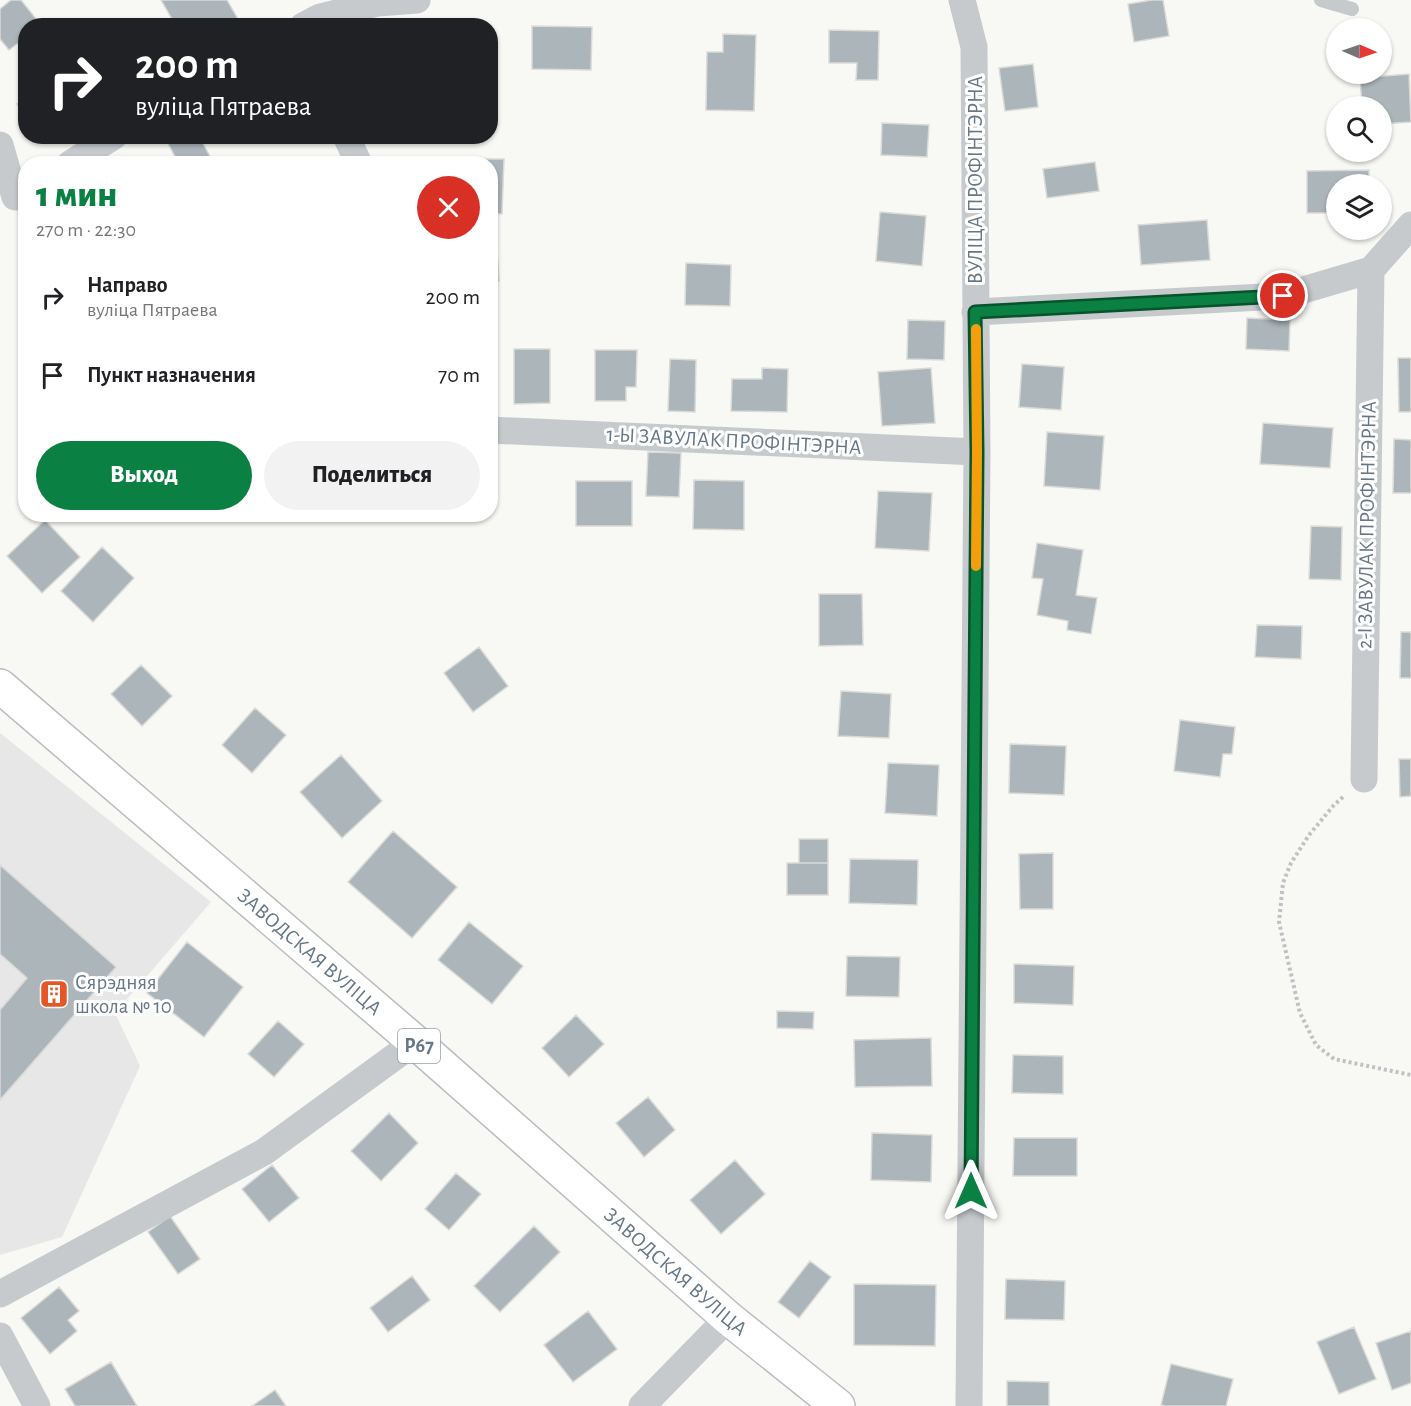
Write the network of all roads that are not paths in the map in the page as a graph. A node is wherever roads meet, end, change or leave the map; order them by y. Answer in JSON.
{"nodes":[{"id":1,"x":417,"y":0,"type":"edge"},
{"id":2,"x":962,"y":0,"type":"edge"},
{"id":3,"x":1321,"y":0,"type":"edge"},
{"id":4,"x":1352,"y":9,"type":"dead end"},
{"id":5,"x":315,"y":17,"type":"edge"},
{"id":6,"x":101,"y":144,"type":"edge"},
{"id":7,"x":0,"y":146,"type":"edge"},
{"id":8,"x":83,"y":156,"type":"edge"},
{"id":9,"x":14,"y":199,"type":"edge"},
{"id":10,"x":1411,"y":225,"type":"edge"},
{"id":11,"x":1371,"y":270,"type":"junction"},
{"id":12,"x":975,"y":312,"type":"junction"},
{"id":13,"x":498,"y":430,"type":"edge"},
{"id":14,"x":977,"y":452,"type":"junction"},
{"id":15,"x":0,"y":686,"type":"edge"},
{"id":16,"x":1364,"y":779,"type":"road end"},
{"id":17,"x":416,"y":1042,"type":"junction"},
{"id":18,"x":0,"y":1294,"type":"edge"},
{"id":19,"x":728,"y":1318,"type":"junction"},
{"id":20,"x":0,"y":1336,"type":"edge"},
{"id":21,"x":37,"y":1406,"type":"edge"},
{"id":22,"x":642,"y":1406,"type":"edge"},
{"id":23,"x":838,"y":1406,"type":"edge"},
{"id":24,"x":969,"y":1406,"type":"edge"}],
"edges":[{"from":1,"to":5,"type":"street"},
{"from":2,"to":12,"type":"street","name":"ВУЛІЦА ПРОФІНТЭРНА"},
{"from":3,"to":4,"type":"lane"},
{"from":6,"to":8,"type":"street"},
{"from":7,"to":9,"type":"street"},
{"from":10,"to":11,"type":"street"},
{"from":11,"to":12,"type":"street"},
{"from":11,"to":16,"type":"street","name":"2-І ЗАВУЛАК ПРОФІНТЭРНА"},
{"from":12,"to":14,"type":"street","name":"ВУЛІЦА ПРОФІНТЭРНА"},
{"from":13,"to":14,"type":"street","name":"1-Ы ЗАВУЛАК ПРОФІНТЭРНА"},
{"from":14,"to":24,"type":"street","name":"ВУЛІЦА ПРОФІНТЭРНА"},
{"from":15,"to":17,"type":"main road","name":"ЗАВОДСКАЯ ВУЛІЦА","number":"Р67"},
{"from":17,"to":18,"type":"street"},
{"from":17,"to":19,"type":"main road","name":"ЗАВОДСКАЯ ВУЛІЦА","number":"Р67"},
{"from":19,"to":22,"type":"street"},
{"from":19,"to":23,"type":"main road","name":"ЗАВОДСКАЯ ВУЛІЦА","number":"Р67"},
{"from":20,"to":21,"type":"street"}]}
